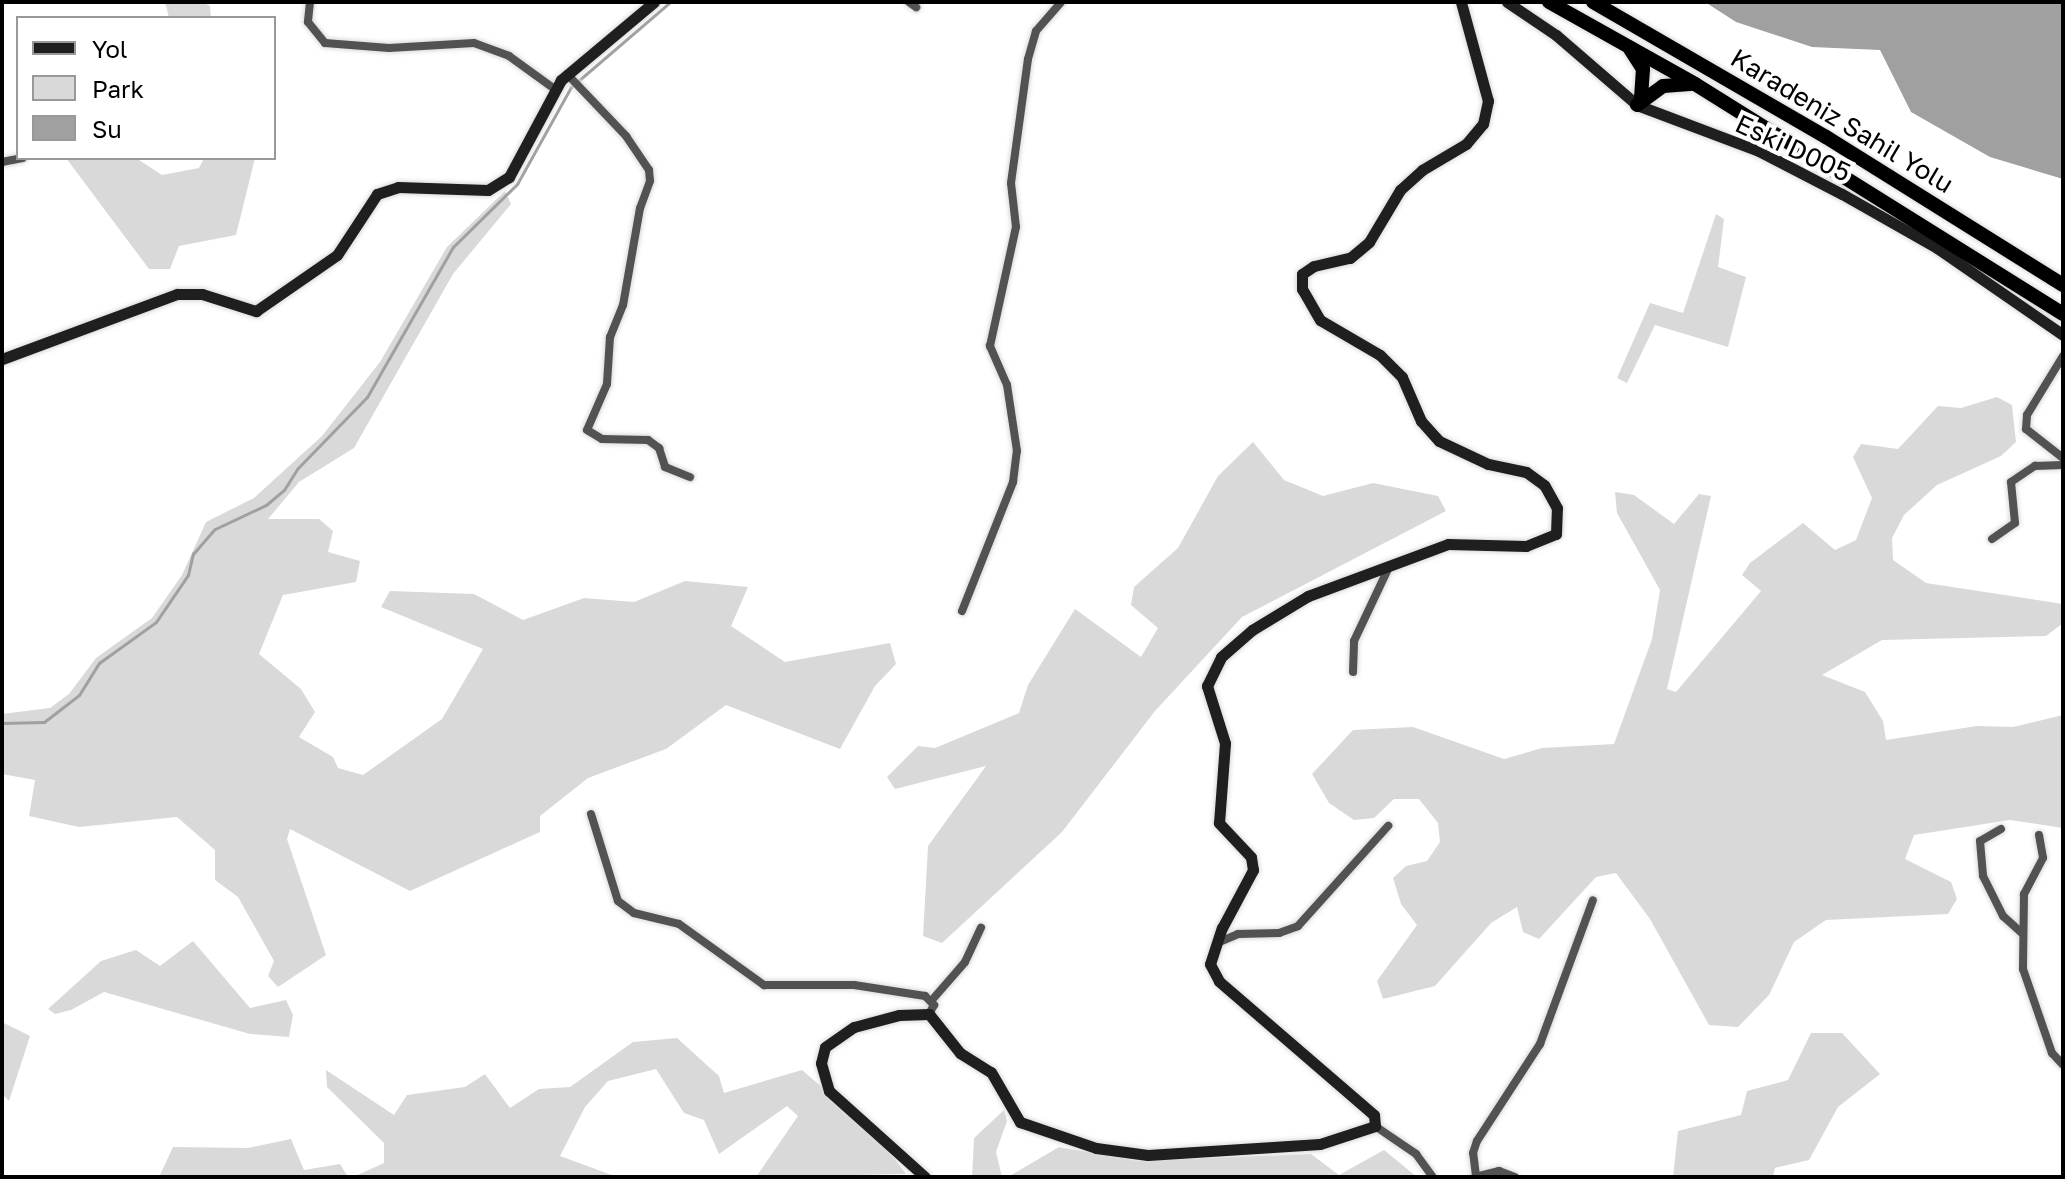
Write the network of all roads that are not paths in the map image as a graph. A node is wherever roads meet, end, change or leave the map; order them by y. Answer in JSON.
{"nodes":[{"id":1,"x":310,"y":2,"type":"edge"},
{"id":2,"x":654,"y":2,"type":"edge"},
{"id":3,"x":1061,"y":2,"type":"edge"},
{"id":4,"x":1461,"y":2,"type":"edge"},
{"id":5,"x":1507,"y":2,"type":"edge"},
{"id":6,"x":1549,"y":2,"type":"edge"},
{"id":7,"x":1593,"y":2,"type":"edge"},
{"id":8,"x":1626,"y":44,"type":"junction"},
{"id":9,"x":567,"y":74,"type":"junction"},
{"id":10,"x":1695,"y":84,"type":"junction"},
{"id":11,"x":556,"y":90,"type":"junction"},
{"id":12,"x":1639,"y":103,"type":"junction"},
{"id":13,"x":2063,"y":285,"type":"edge"},
{"id":14,"x":2063,"y":314,"type":"edge"},
{"id":15,"x":2063,"y":335,"type":"edge"},
{"id":16,"x":2063,"y":356,"type":"edge"},
{"id":17,"x":2,"y":359,"type":"edge"},
{"id":18,"x":2063,"y":458,"type":"edge"},
{"id":19,"x":2063,"y":465,"type":"edge"},
{"id":20,"x":690,"y":477,"type":"dead end"},
{"id":21,"x":1992,"y":539,"type":"dead end"},
{"id":22,"x":1390,"y":564,"type":"junction"},
{"id":23,"x":962,"y":611,"type":"dead end"},
{"id":24,"x":1353,"y":672,"type":"dead end"},
{"id":25,"x":591,"y":814,"type":"dead end"},
{"id":26,"x":1388,"y":826,"type":"dead end"},
{"id":27,"x":2001,"y":829,"type":"dead end"},
{"id":28,"x":2039,"y":835,"type":"dead end"},
{"id":29,"x":1593,"y":900,"type":"dead end"},
{"id":30,"x":981,"y":927,"type":"dead end"},
{"id":31,"x":2022,"y":933,"type":"junction"},
{"id":32,"x":1217,"y":943,"type":"junction"},
{"id":33,"x":932,"y":1000,"type":"junction"},
{"id":34,"x":929,"y":1014,"type":"junction"},
{"id":35,"x":2063,"y":1065,"type":"edge"},
{"id":36,"x":1375,"y":1126,"type":"junction"},
{"id":37,"x":925,"y":1177,"type":"edge"},
{"id":38,"x":1433,"y":1177,"type":"edge"},
{"id":39,"x":1476,"y":1177,"type":"edge"},
{"id":40,"x":1515,"y":1177,"type":"edge"}],
"edges":[{"from":1,"to":11,"type":"street"},
{"from":2,"to":9,"type":"street"},
{"from":3,"to":23,"type":"street"},
{"from":4,"to":22,"type":"street"},
{"from":5,"to":12,"type":"street","name":"Eski D005"},
{"from":6,"to":8,"type":"highway","name":"Karadeniz Sahil Yolu"},
{"from":7,"to":13,"type":"highway","name":"Karadeniz Sahil Yolu"},
{"from":8,"to":10,"type":"highway","name":"Karadeniz Sahil Yolu"},
{"from":8,"to":12,"type":"highway"},
{"from":9,"to":11,"type":"street"},
{"from":9,"to":20,"type":"street"},
{"from":10,"to":12,"type":"highway"},
{"from":10,"to":14,"type":"highway","name":"Karadeniz Sahil Yolu"},
{"from":11,"to":17,"type":"street"},
{"from":12,"to":15,"type":"street","name":"Eski D005"},
{"from":16,"to":18,"type":"street"},
{"from":19,"to":21,"type":"street"},
{"from":22,"to":24,"type":"street"},
{"from":22,"to":32,"type":"street"},
{"from":25,"to":33,"type":"street"},
{"from":26,"to":32,"type":"street"},
{"from":27,"to":31,"type":"street"},
{"from":28,"to":31,"type":"street"},
{"from":29,"to":39,"type":"street"},
{"from":30,"to":33,"type":"street"},
{"from":31,"to":35,"type":"street"},
{"from":32,"to":36,"type":"street"},
{"from":33,"to":34,"type":"street"},
{"from":34,"to":36,"type":"street"},
{"from":34,"to":37,"type":"street"},
{"from":36,"to":38,"type":"street"},
{"from":39,"to":40,"type":"street"}]}
